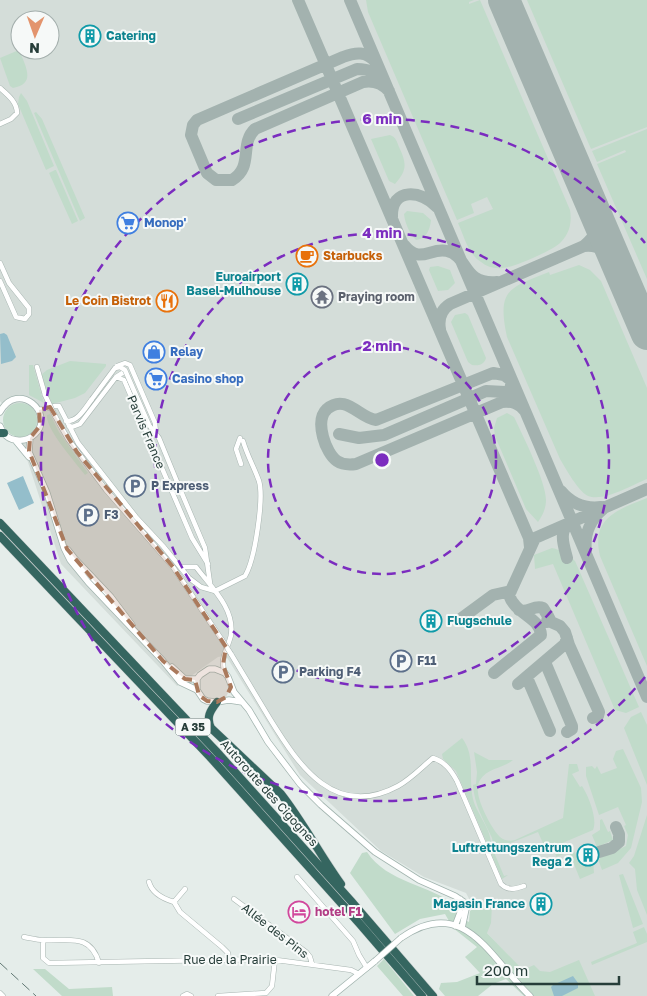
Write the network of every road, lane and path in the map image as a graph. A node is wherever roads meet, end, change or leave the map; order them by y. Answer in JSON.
{"nodes":[{"id":1,"x":0,"y":88,"type":"edge"},
{"id":2,"x":0,"y":124,"type":"edge"},
{"id":3,"x":0,"y":263,"type":"edge"},
{"id":4,"x":0,"y":281,"type":"edge"},
{"id":5,"x":37,"y":367,"type":"dead end"},
{"id":6,"x":124,"y":372,"type":"dead end"},
{"id":7,"x":116,"y":376,"type":"junction"},
{"id":8,"x":39,"y":410,"type":"junction"},
{"id":9,"x":0,"y":412,"type":"edge"},
{"id":10,"x":67,"y":423,"type":"junction"},
{"id":11,"x":1,"y":431,"type":"edge"},
{"id":12,"x":30,"y":438,"type":"junction"},
{"id":13,"x":15,"y":440,"type":"junction"},
{"id":14,"x":33,"y":463,"type":"junction"},
{"id":15,"x":241,"y":464,"type":"dead end"},
{"id":16,"x":175,"y":486,"type":"dead end"},
{"id":17,"x":172,"y":493,"type":"junction"},
{"id":18,"x":0,"y":522,"type":"edge"},
{"id":19,"x":0,"y":536,"type":"edge"},
{"id":20,"x":61,"y":536,"type":"junction"},
{"id":21,"x":0,"y":542,"type":"edge"},
{"id":22,"x":208,"y":564,"type":"junction"},
{"id":23,"x":28,"y":566,"type":"junction"},
{"id":24,"x":181,"y":567,"type":"junction"},
{"id":25,"x":88,"y":582,"type":"junction"},
{"id":26,"x":210,"y":583,"type":"junction"},
{"id":27,"x":99,"y":584,"type":"junction"},
{"id":28,"x":215,"y":591,"type":"junction"},
{"id":29,"x":139,"y":635,"type":"junction"},
{"id":30,"x":163,"y":661,"type":"junction"},
{"id":31,"x":225,"y":673,"type":"junction"},
{"id":32,"x":197,"y":679,"type":"junction"},
{"id":33,"x":231,"y":687,"type":"junction"},
{"id":34,"x":197,"y":690,"type":"junction"},
{"id":35,"x":220,"y":701,"type":"junction"},
{"id":36,"x":242,"y":702,"type":"junction"},
{"id":37,"x":297,"y":876,"type":"dead end"},
{"id":38,"x":149,"y":882,"type":"dead end"},
{"id":39,"x":524,"y":886,"type":"dead end"},
{"id":40,"x":185,"y":888,"type":"dead end"},
{"id":41,"x":234,"y":899,"type":"dead end"},
{"id":42,"x":460,"y":899,"type":"junction"},
{"id":43,"x":351,"y":901,"type":"junction"},
{"id":44,"x":174,"y":902,"type":"junction"},
{"id":45,"x":455,"y":926,"type":"junction"},
{"id":46,"x":462,"y":928,"type":"junction"},
{"id":47,"x":24,"y":937,"type":"dead end"},
{"id":48,"x":42,"y":940,"type":"junction"},
{"id":49,"x":230,"y":959,"type":"junction"},
{"id":50,"x":275,"y":959,"type":"junction"},
{"id":51,"x":99,"y":963,"type":"junction"},
{"id":52,"x":312,"y":964,"type":"junction"},
{"id":53,"x":366,"y":968,"type":"junction"},
{"id":54,"x":360,"y":974,"type":"junction"},
{"id":55,"x":0,"y":993,"type":"edge"},
{"id":56,"x":3,"y":996,"type":"edge"},
{"id":57,"x":183,"y":996,"type":"edge"},
{"id":58,"x":191,"y":996,"type":"edge"},
{"id":59,"x":218,"y":996,"type":"edge"},
{"id":60,"x":332,"y":996,"type":"edge"},
{"id":61,"x":422,"y":996,"type":"edge"},
{"id":62,"x":433,"y":996,"type":"edge"},
{"id":63,"x":530,"y":996,"type":"edge"}],
"edges":[{"from":1,"to":2,"type":"street"},
{"from":3,"to":4,"type":"street"},
{"from":5,"to":39,"type":"street","bridge":true},
{"from":6,"to":7,"type":"street"},
{"from":7,"to":10,"type":"street"},
{"from":7,"to":17,"type":"street","name":"Parvis France"},
{"from":8,"to":9,"type":"street"},
{"from":8,"to":10,"type":"street"},
{"from":8,"to":12,"type":"street"},
{"from":10,"to":22,"type":"street","bridge":true},
{"from":10,"to":24,"type":"street"},
{"from":11,"to":13,"type":"street"},
{"from":12,"to":13,"type":"street"},
{"from":12,"to":14,"type":"street"},
{"from":13,"to":14,"type":"street"},
{"from":14,"to":20,"type":"street"},
{"from":15,"to":28,"type":"street"},
{"from":16,"to":17,"type":"street"},
{"from":17,"to":22,"type":"street","name":"Parvis France"},
{"from":18,"to":43,"type":"highway","name":"Autoroute des Cigognes","number":"A 35"},
{"from":19,"to":23,"type":"highway","name":"Autoroute des Cigognes","number":"A 35"},
{"from":20,"to":25,"type":"street"},
{"from":20,"to":27,"type":"street"},
{"from":21,"to":23,"type":"highway"},
{"from":22,"to":26,"type":"street"},
{"from":23,"to":61,"type":"highway","name":"Autoroute des Cigognes","number":"A 35"},
{"from":24,"to":26,"type":"street"},
{"from":24,"to":28,"type":"street"},
{"from":25,"to":27,"type":"street"},
{"from":25,"to":29,"type":"street"},
{"from":26,"to":28,"type":"street"},
{"from":27,"to":29,"type":"street"},
{"from":28,"to":31,"type":"street"},
{"from":29,"to":30,"type":"street"},
{"from":30,"to":32,"type":"street"},
{"from":30,"to":34,"type":"street"},
{"from":31,"to":32,"type":"street"},
{"from":31,"to":33,"type":"street"},
{"from":32,"to":34,"type":"street"},
{"from":33,"to":35,"type":"street"},
{"from":33,"to":36,"type":"street"},
{"from":34,"to":35,"type":"street"},
{"from":35,"to":36,"type":"street"},
{"from":35,"to":43,"type":"highway"},
{"from":36,"to":42,"type":"street"},
{"from":37,"to":53,"type":"street"},
{"from":38,"to":44,"type":"street"},
{"from":40,"to":44,"type":"street"},
{"from":41,"to":52,"type":"street","name":"Allée des Pins"},
{"from":42,"to":45,"type":"street"},
{"from":42,"to":46,"type":"street"},
{"from":43,"to":62,"type":"highway","name":"Autoroute des Cigognes","number":"A 35"},
{"from":44,"to":49,"type":"street"},
{"from":45,"to":46,"type":"street"},
{"from":45,"to":53,"type":"street","bridge":true},
{"from":46,"to":63,"type":"street"},
{"from":47,"to":48,"type":"street"},
{"from":48,"to":51,"type":"street"},
{"from":48,"to":51,"type":"street","name":"Rue de la Prairie"},
{"from":49,"to":50,"type":"street","name":"Rue de la Prairie"},
{"from":49,"to":51,"type":"street","name":"Rue de la Prairie"},
{"from":50,"to":52,"type":"street","name":"Rue de la Prairie"},
{"from":50,"to":59,"type":"street"},
{"from":52,"to":54,"type":"street","name":"Rue de la Prairie"},
{"from":53,"to":54,"type":"street"},
{"from":54,"to":60,"type":"street"},
{"from":55,"to":56,"type":"street"},
{"from":57,"to":58,"type":"street"}]}
